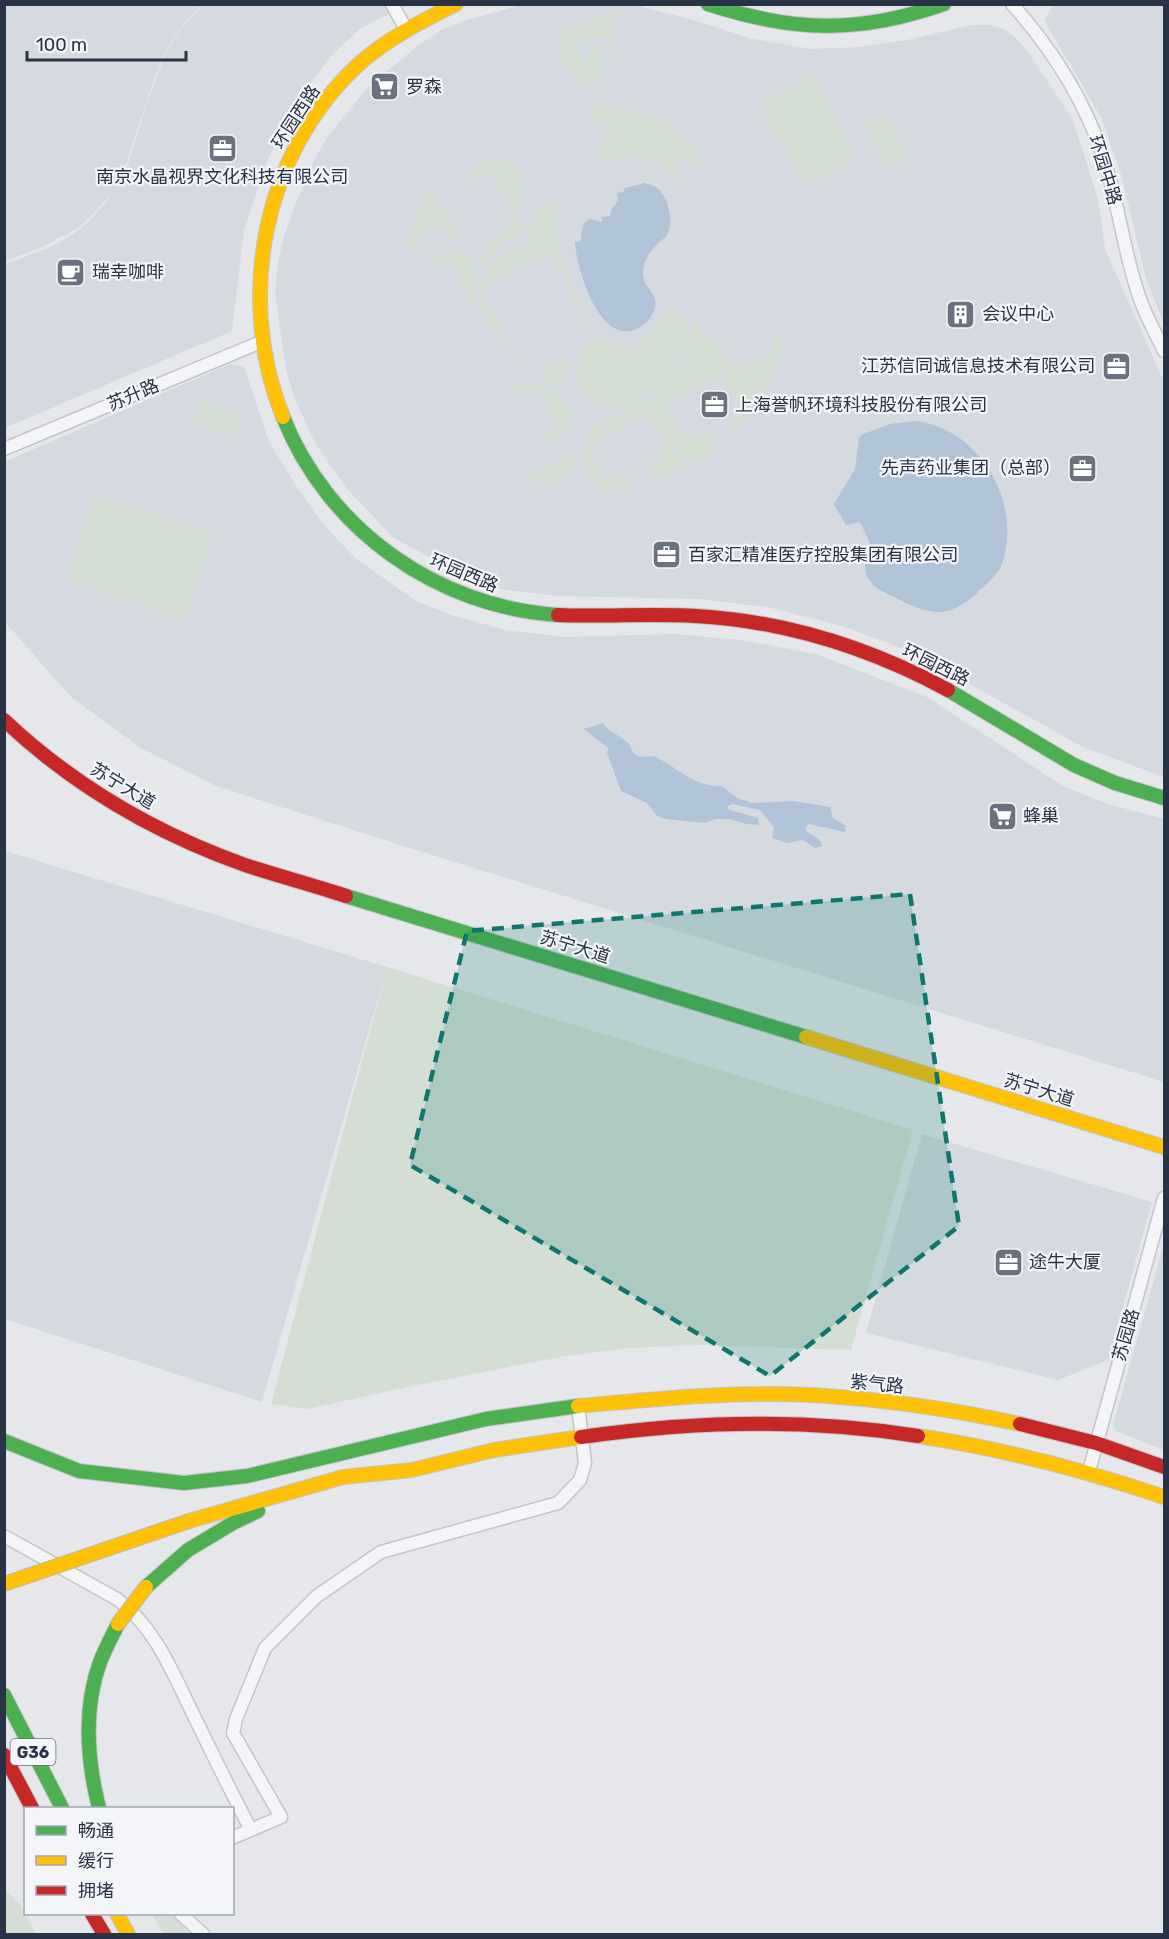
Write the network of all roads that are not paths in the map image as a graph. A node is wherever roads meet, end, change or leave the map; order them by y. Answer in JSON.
{"nodes":[{"id":1,"x":392,"y":4,"type":"edge"},
{"id":2,"x":456,"y":4,"type":"edge"},
{"id":3,"x":708,"y":4,"type":"edge"},
{"id":4,"x":944,"y":4,"type":"edge"},
{"id":5,"x":1012,"y":4,"type":"edge"},
{"id":6,"x":407,"y":31,"type":"junction"},
{"id":7,"x":261,"y":342,"type":"junction"},
{"id":8,"x":1164,"y":351,"type":"edge"},
{"id":9,"x":4,"y":449,"type":"edge"},
{"id":10,"x":4,"y":720,"type":"edge"},
{"id":11,"x":1164,"y":798,"type":"edge"},
{"id":12,"x":1164,"y":1147,"type":"edge"},
{"id":13,"x":1164,"y":1198,"type":"edge"},
{"id":14,"x":578,"y":1406,"type":"junction"},
{"id":15,"x":581,"y":1437,"type":"junction"},
{"id":16,"x":4,"y":1441,"type":"edge"},
{"id":17,"x":393,"y":1442,"type":"junction"},
{"id":18,"x":1096,"y":1443,"type":"junction"},
{"id":19,"x":1164,"y":1467,"type":"edge"},
{"id":20,"x":1089,"y":1471,"type":"junction"},
{"id":21,"x":343,"y":1477,"type":"junction"},
{"id":22,"x":249,"y":1489,"type":"dead end"},
{"id":23,"x":1164,"y":1497,"type":"edge"},
{"id":24,"x":204,"y":1502,"type":"dead end"},
{"id":25,"x":185,"y":1515,"type":"junction"},
{"id":26,"x":4,"y":1536,"type":"edge"},
{"id":27,"x":4,"y":1571,"type":"edge"},
{"id":28,"x":4,"y":1584,"type":"edge"},
{"id":29,"x":4,"y":1695,"type":"edge"},
{"id":30,"x":4,"y":1757,"type":"edge"},
{"id":31,"x":31,"y":1807,"type":"edge"},
{"id":32,"x":61,"y":1807,"type":"edge"},
{"id":33,"x":98,"y":1807,"type":"edge"},
{"id":34,"x":251,"y":1830,"type":"junction"},
{"id":35,"x":234,"y":1837,"type":"edge"},
{"id":36,"x":93,"y":1915,"type":"edge"},
{"id":37,"x":118,"y":1915,"type":"edge"},
{"id":38,"x":182,"y":1915,"type":"edge"},
{"id":39,"x":136,"y":1931,"type":"edge"},
{"id":40,"x":104,"y":1935,"type":"edge"},
{"id":41,"x":203,"y":1935,"type":"edge"}],
"edges":[{"from":1,"to":6,"type":"street"},
{"from":2,"to":6,"type":"main road","name":"环园西路"},
{"from":3,"to":4,"type":"main road"},
{"from":5,"to":8,"type":"street","name":"环园中路"},
{"from":6,"to":7,"type":"main road","name":"环园西路"},
{"from":7,"to":9,"type":"street","name":"苏升路"},
{"from":7,"to":11,"type":"main road","name":"环园西路"},
{"from":10,"to":12,"type":"main road","name":"苏宁大道"},
{"from":13,"to":18,"type":"street","name":"苏园路"},
{"from":14,"to":15,"type":"street"},
{"from":14,"to":17,"type":"main road","name":"紫气路"},
{"from":14,"to":18,"type":"main road","name":"紫气路"},
{"from":15,"to":20,"type":"main road"},
{"from":15,"to":21,"type":"main road"},
{"from":15,"to":34,"type":"street"},
{"from":16,"to":17,"type":"main road"},
{"from":17,"to":22,"type":"main road"},
{"from":18,"to":19,"type":"main road","name":"紫气路"},
{"from":18,"to":20,"type":"street","name":"苏园路"},
{"from":20,"to":23,"type":"main road"},
{"from":21,"to":25,"type":"main road"},
{"from":21,"to":33,"type":"main road","bridge":true},
{"from":24,"to":25,"type":"main road"},
{"from":25,"to":27,"type":"main road"},
{"from":25,"to":28,"type":"main road","bridge":true},
{"from":26,"to":34,"type":"street"},
{"from":29,"to":32,"type":"main road","number":"G36"},
{"from":30,"to":31,"type":"main road","number":"G36"},
{"from":34,"to":35,"type":"street"},
{"from":36,"to":40,"type":"main road"},
{"from":37,"to":39,"type":"main road"},
{"from":38,"to":41,"type":"street"}]}
